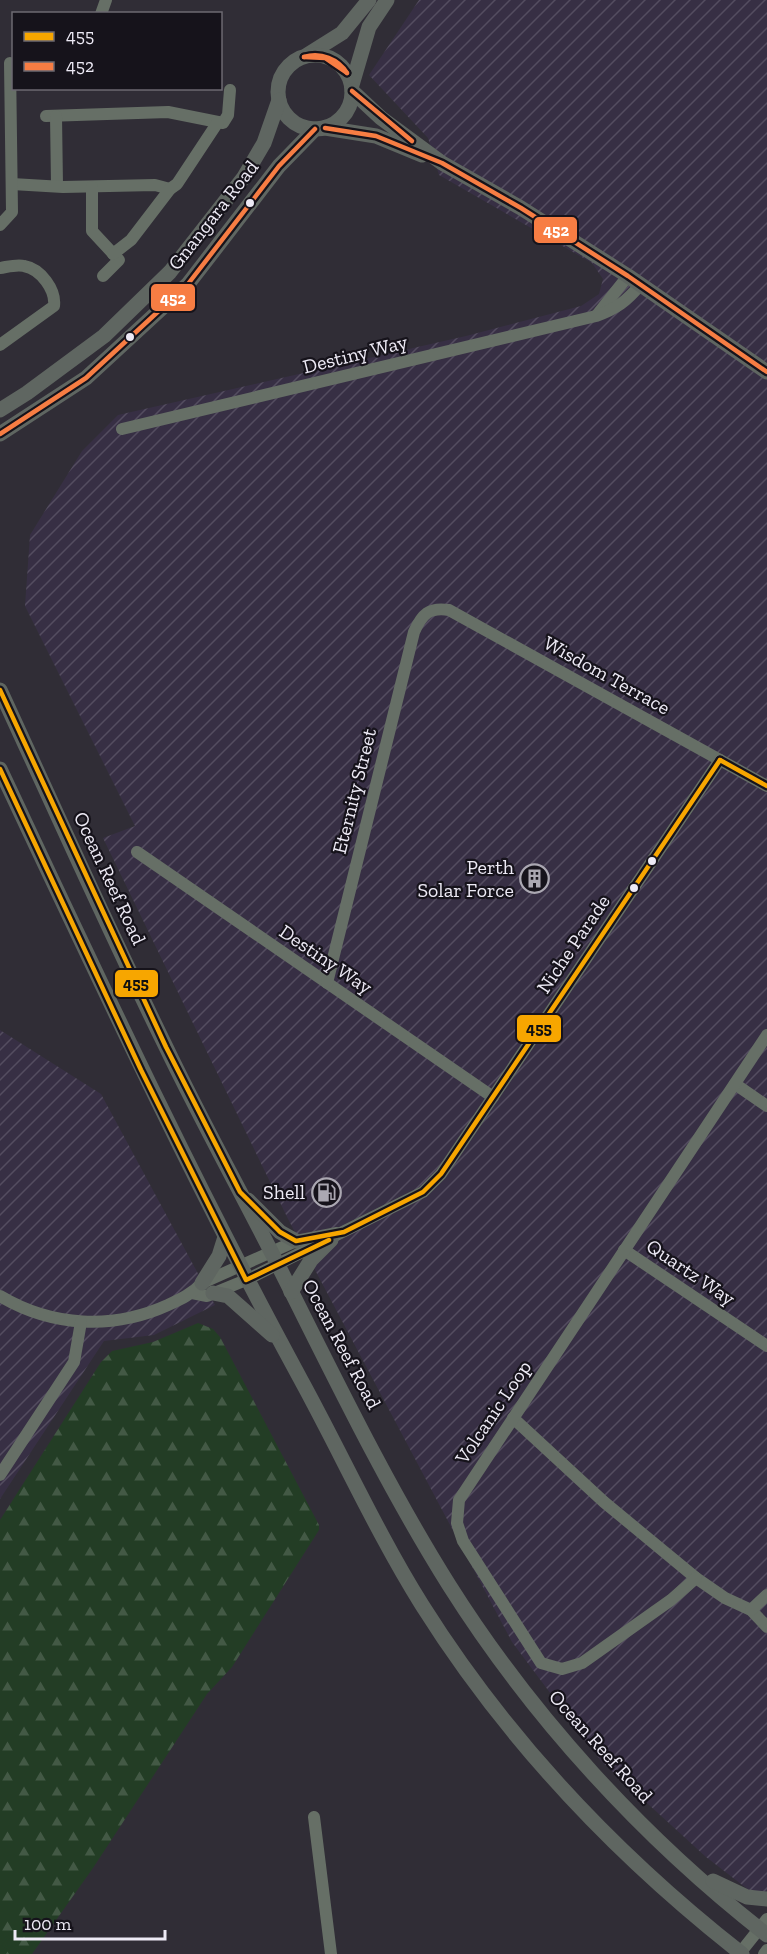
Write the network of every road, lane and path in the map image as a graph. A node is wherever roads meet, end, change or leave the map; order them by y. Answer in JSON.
{"nodes":[{"id":1,"x":369,"y":0,"type":"edge"},
{"id":2,"x":387,"y":0,"type":"edge"},
{"id":3,"x":307,"y":55,"type":"junction"},
{"id":4,"x":8,"y":63,"type":"edge"},
{"id":5,"x":352,"y":88,"type":"junction"},
{"id":6,"x":230,"y":90,"type":"dead end"},
{"id":7,"x":279,"y":100,"type":"junction"},
{"id":8,"x":218,"y":122,"type":"junction"},
{"id":9,"x":320,"y":128,"type":"junction"},
{"id":10,"x":442,"y":163,"type":"junction"},
{"id":11,"x":12,"y":184,"type":"junction"},
{"id":12,"x":57,"y":185,"type":"junction"},
{"id":13,"x":92,"y":187,"type":"junction"},
{"id":14,"x":170,"y":189,"type":"junction"},
{"id":15,"x":0,"y":225,"type":"edge"},
{"id":16,"x":112,"y":254,"type":"junction"},
{"id":17,"x":0,"y":268,"type":"edge"},
{"id":18,"x":103,"y":276,"type":"dead end"},
{"id":19,"x":634,"y":281,"type":"junction"},
{"id":20,"x":0,"y":345,"type":"edge"},
{"id":21,"x":767,"y":372,"type":"edge"},
{"id":22,"x":0,"y":408,"type":"edge"},
{"id":23,"x":122,"y":429,"type":"dead end"},
{"id":24,"x":0,"y":434,"type":"edge"},
{"id":25,"x":426,"y":612,"type":"joint"},
{"id":26,"x":0,"y":690,"type":"edge"},
{"id":27,"x":720,"y":760,"type":"junction"},
{"id":28,"x":0,"y":769,"type":"edge"},
{"id":29,"x":767,"y":786,"type":"edge"},
{"id":30,"x":137,"y":852,"type":"dead end"},
{"id":31,"x":327,"y":983,"type":"junction"},
{"id":32,"x":767,"y":1035,"type":"edge"},
{"id":33,"x":735,"y":1084,"type":"junction"},
{"id":34,"x":493,"y":1097,"type":"junction"},
{"id":35,"x":767,"y":1106,"type":"edge"},
{"id":36,"x":240,"y":1192,"type":"junction"},
{"id":37,"x":337,"y":1236,"type":"junction"},
{"id":38,"x":225,"y":1237,"type":"junction"},
{"id":39,"x":296,"y":1241,"type":"junction"},
{"id":40,"x":624,"y":1250,"type":"junction"},
{"id":41,"x":274,"y":1258,"type":"junction"},
{"id":42,"x":243,"y":1273,"type":"junction"},
{"id":43,"x":203,"y":1290,"type":"junction"},
{"id":44,"x":291,"y":1292,"type":"junction"},
{"id":45,"x":0,"y":1296,"type":"edge"},
{"id":46,"x":81,"y":1322,"type":"junction"},
{"id":47,"x":281,"y":1343,"type":"junction"},
{"id":48,"x":767,"y":1346,"type":"edge"},
{"id":49,"x":513,"y":1418,"type":"junction"},
{"id":50,"x":0,"y":1475,"type":"edge"},
{"id":51,"x":696,"y":1578,"type":"junction"},
{"id":52,"x":767,"y":1595,"type":"edge"},
{"id":53,"x":751,"y":1610,"type":"junction"},
{"id":54,"x":767,"y":1627,"type":"edge"},
{"id":55,"x":314,"y":1817,"type":"dead end"},
{"id":56,"x":684,"y":1864,"type":"junction"},
{"id":57,"x":767,"y":1899,"type":"edge"},
{"id":58,"x":764,"y":1927,"type":"edge"},
{"id":59,"x":767,"y":1950,"type":"edge"},
{"id":60,"x":741,"y":1953,"type":"edge"},
{"id":61,"x":331,"y":1954,"type":"edge"},
{"id":62,"x":764,"y":1954,"type":"edge"}],
"edges":[{"from":1,"to":3,"type":"main road"},
{"from":2,"to":5,"type":"main road"},
{"from":3,"to":5,"type":"main road"},
{"from":3,"to":7,"type":"main road"},
{"from":4,"to":11,"type":"street"},
{"from":5,"to":9,"type":"main road"},
{"from":5,"to":10,"type":"main road"},
{"from":6,"to":8,"type":"street"},
{"from":7,"to":9,"type":"main road"},
{"from":7,"to":22,"type":"main road","name":"Gnangara Road"},
{"from":8,"to":12,"type":"street"},
{"from":8,"to":14,"type":"street"},
{"from":9,"to":10,"type":"main road"},
{"from":9,"to":24,"type":"main road","name":"Gnangara Road"},
{"from":10,"to":19,"type":"main road"},
{"from":11,"to":12,"type":"street"},
{"from":11,"to":15,"type":"street"},
{"from":12,"to":13,"type":"street"},
{"from":13,"to":14,"type":"street"},
{"from":13,"to":16,"type":"street"},
{"from":14,"to":16,"type":"street"},
{"from":16,"to":18,"type":"street"},
{"from":17,"to":20,"type":"street"},
{"from":19,"to":21,"type":"main road"},
{"from":19,"to":23,"type":"street","name":"Destiny Way"},
{"from":25,"to":27,"type":"street","name":"Wisdom Terrace"},
{"from":25,"to":31,"type":"street","name":"Eternity Street"},
{"from":26,"to":36,"type":"main road","name":"Ocean Reef Road"},
{"from":27,"to":29,"type":"street","name":"Wisdom Terrace"},
{"from":27,"to":34,"type":"street","name":"Niche Parade"},
{"from":28,"to":38,"type":"main road"},
{"from":30,"to":31,"type":"street","name":"Destiny Way"},
{"from":31,"to":34,"type":"street","name":"Destiny Way"},
{"from":32,"to":33,"type":"street","name":"Volcanic Loop"},
{"from":33,"to":35,"type":"street"},
{"from":33,"to":40,"type":"street","name":"Volcanic Loop"},
{"from":34,"to":37,"type":"street","name":"Niche Parade"},
{"from":36,"to":39,"type":"main road"},
{"from":36,"to":41,"type":"main road","name":"Ocean Reef Road"},
{"from":37,"to":39,"type":"street","name":"Niche Parade"},
{"from":37,"to":41,"type":"street","name":"Niche Parade"},
{"from":37,"to":44,"type":"main road"},
{"from":38,"to":42,"type":"main road"},
{"from":38,"to":43,"type":"main road"},
{"from":39,"to":41,"type":"street","name":"Niche Parade"},
{"from":40,"to":48,"type":"street","name":"Quartz Way"},
{"from":40,"to":49,"type":"street","name":"Volcanic Loop"},
{"from":41,"to":42,"type":"street","name":"Niche Parade"},
{"from":41,"to":44,"type":"main road","name":"Ocean Reef Road"},
{"from":42,"to":43,"type":"street","name":"Niche Parade"},
{"from":42,"to":47,"type":"main road"},
{"from":43,"to":46,"type":"street","name":"Niche Parade"},
{"from":43,"to":47,"type":"main road"},
{"from":44,"to":56,"type":"main road","name":"Ocean Reef Road"},
{"from":45,"to":46,"type":"street","name":"Niche Parade"},
{"from":46,"to":50,"type":"street"},
{"from":47,"to":60,"type":"main road"},
{"from":49,"to":51,"type":"street"},
{"from":49,"to":51,"type":"street","name":"Volcanic Loop"},
{"from":51,"to":53,"type":"street"},
{"from":52,"to":53,"type":"street"},
{"from":53,"to":54,"type":"street"},
{"from":55,"to":61,"type":"street"},
{"from":56,"to":57,"type":"main road"},
{"from":56,"to":58,"type":"main road","name":"Ocean Reef Road"},
{"from":58,"to":60,"type":"street"},
{"from":59,"to":62,"type":"street"}]}
